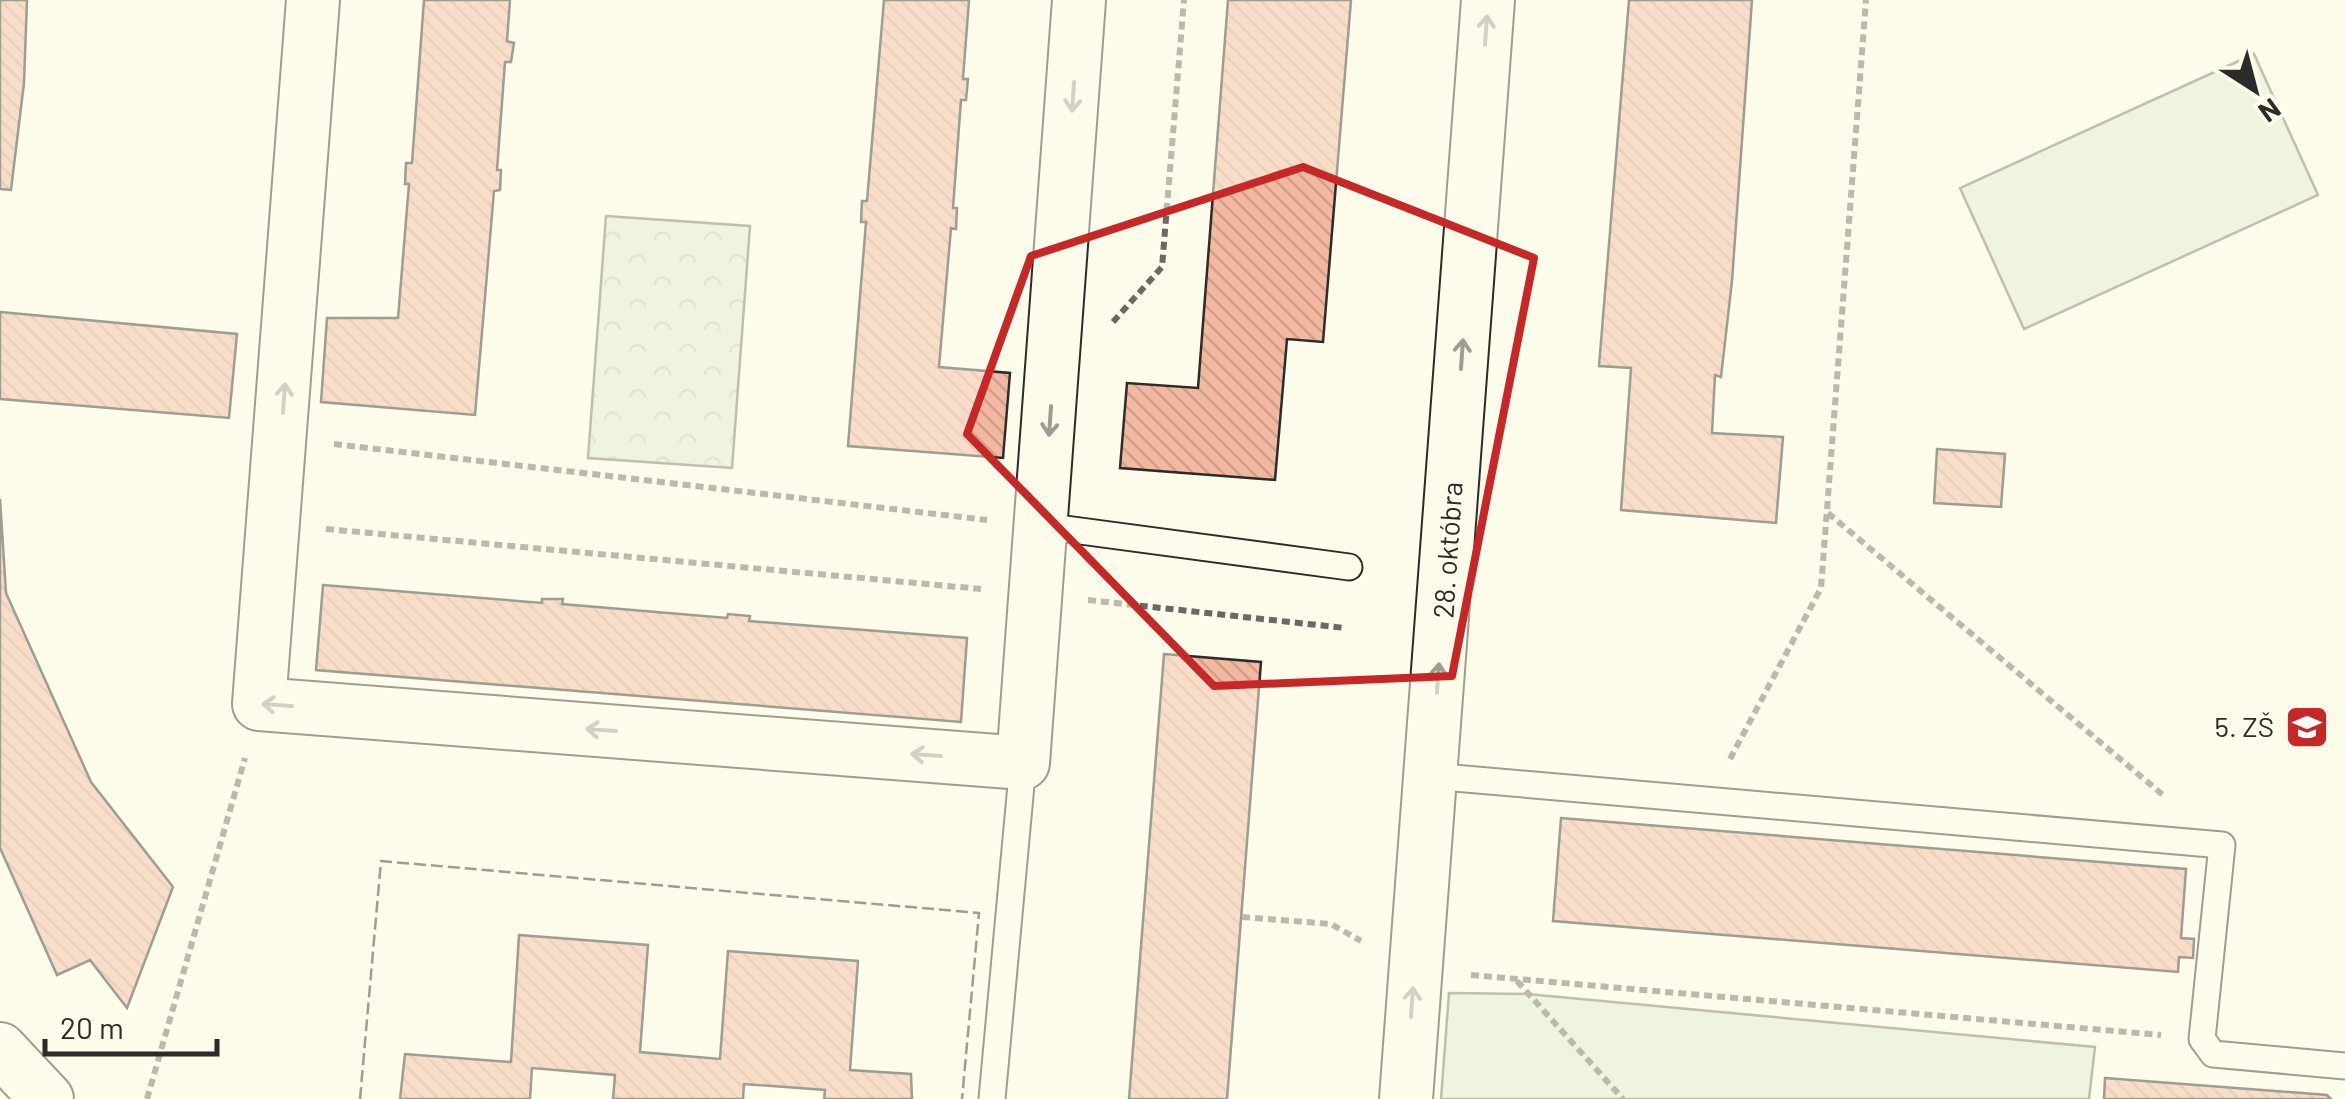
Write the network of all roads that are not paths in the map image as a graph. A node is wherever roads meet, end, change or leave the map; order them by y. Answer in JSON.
{"nodes":[{"id":1,"x":313,"y":0,"type":"edge"},
{"id":2,"x":1080,"y":0,"type":"edge"},
{"id":3,"x":1488,"y":0,"type":"edge"},
{"id":4,"x":1043,"y":526,"type":"junction"},
{"id":5,"x":1349,"y":567,"type":"dead end"},
{"id":6,"x":1023,"y":763,"type":"junction"},
{"id":7,"x":1431,"y":776,"type":"junction"},
{"id":8,"x":0,"y":1049,"type":"edge"},
{"id":9,"x":2345,"y":1066,"type":"edge"},
{"id":10,"x":47,"y":1099,"type":"edge"},
{"id":11,"x":992,"y":1099,"type":"edge"},
{"id":12,"x":1406,"y":1099,"type":"edge"}],
"edges":[{"from":6,"to":1,"type":"street","one_way":true},
{"from":2,"to":4,"type":"street","one_way":true},
{"from":7,"to":3,"type":"street","name":"28. októbra","one_way":true},
{"from":4,"to":5,"type":"lane"},
{"from":4,"to":6,"type":"street"},
{"from":6,"to":11,"type":"lane"},
{"from":7,"to":9,"type":"lane"},
{"from":12,"to":7,"type":"street","name":"28. októbra","one_way":true},
{"from":8,"to":10,"type":"street"}]}
